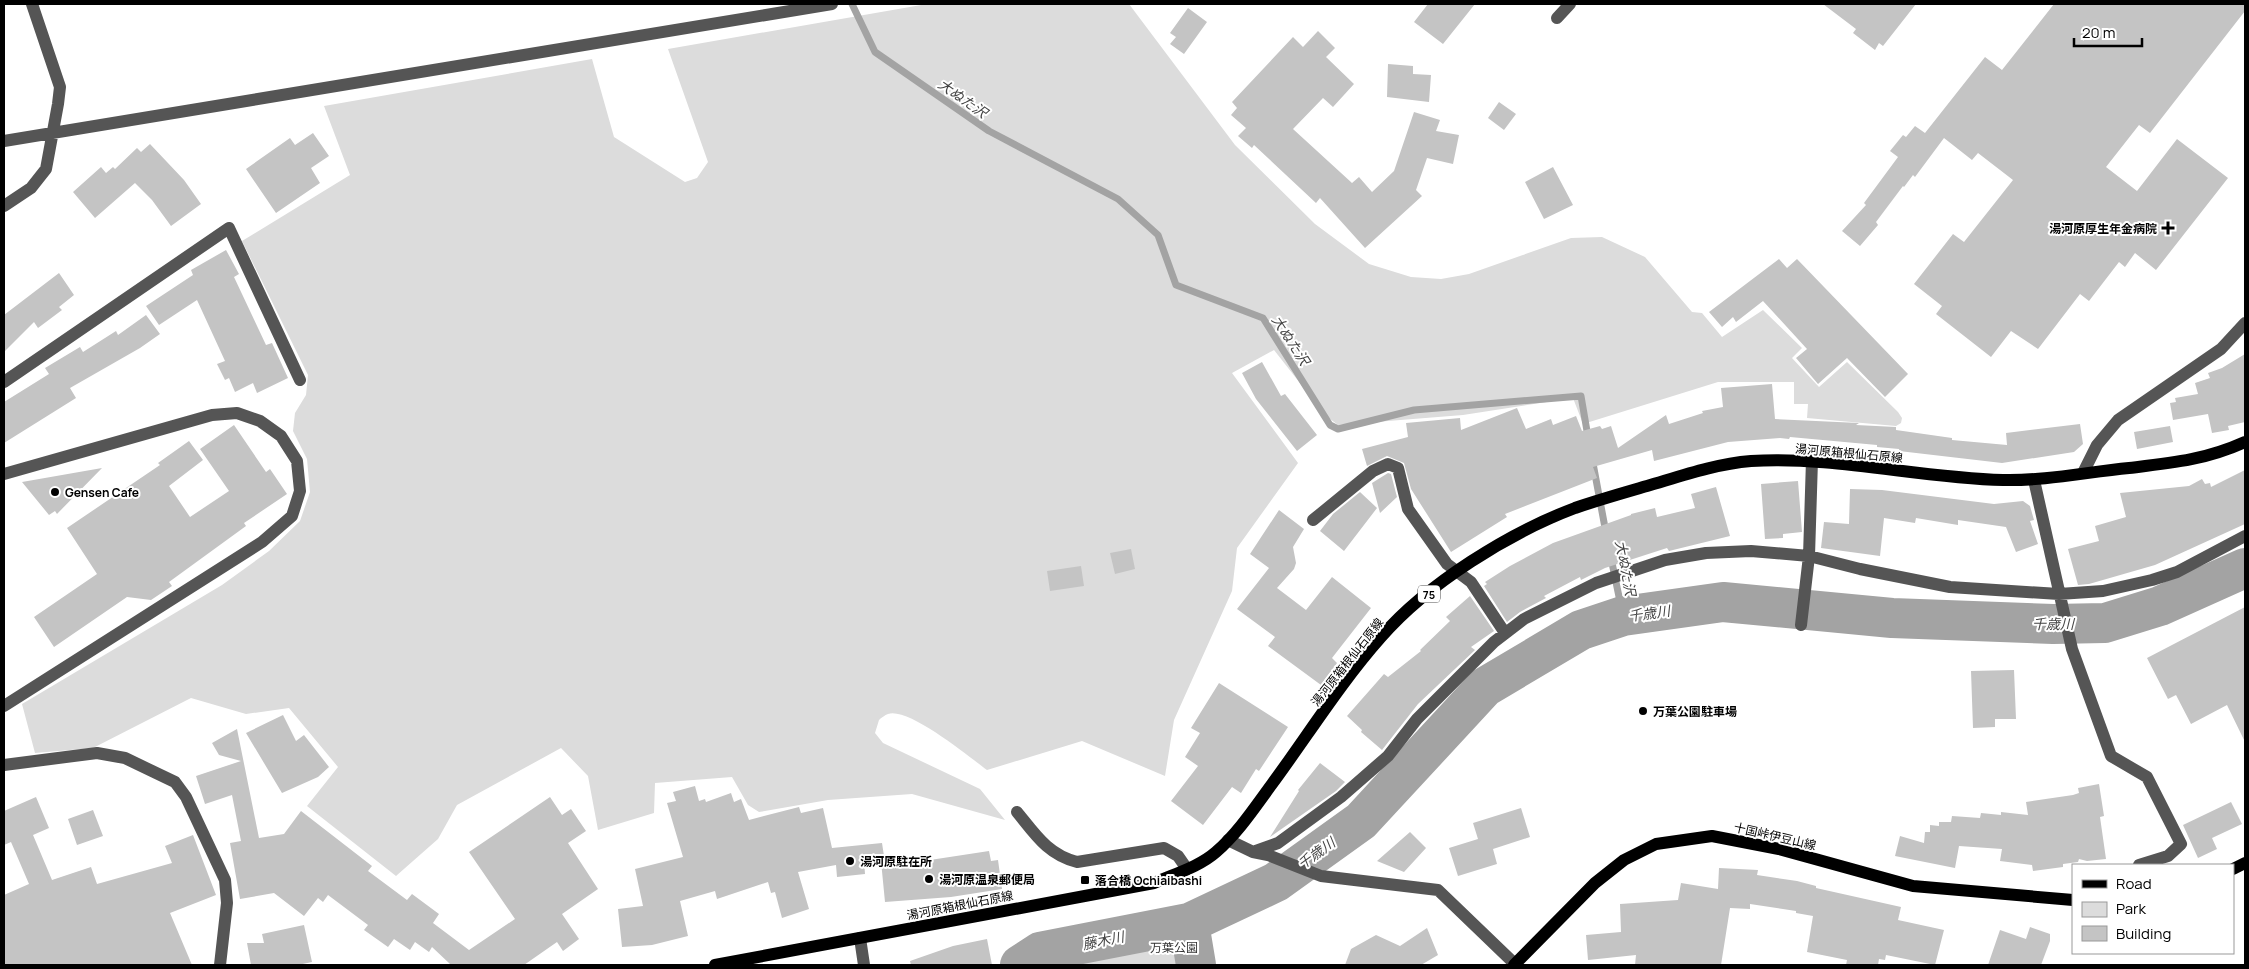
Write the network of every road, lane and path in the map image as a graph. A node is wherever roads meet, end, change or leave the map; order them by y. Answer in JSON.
{"nodes":[{"id":1,"x":32,"y":4,"type":"edge"},
{"id":2,"x":832,"y":4,"type":"edge"},
{"id":3,"x":1570,"y":4,"type":"edge"},
{"id":4,"x":1557,"y":18,"type":"dead end"},
{"id":5,"x":4,"y":141,"type":"edge"},
{"id":6,"x":4,"y":206,"type":"edge"},
{"id":7,"x":2245,"y":323,"type":"edge"},
{"id":8,"x":300,"y":380,"type":"dead end"},
{"id":9,"x":4,"y":382,"type":"edge"},
{"id":10,"x":2245,"y":442,"type":"edge"},
{"id":11,"x":1812,"y":460,"type":"junction"},
{"id":12,"x":2083,"y":473,"type":"junction"},
{"id":13,"x":4,"y":474,"type":"edge"},
{"id":14,"x":2034,"y":480,"type":"junction"},
{"id":15,"x":1313,"y":520,"type":"dead end"},
{"id":16,"x":2245,"y":536,"type":"edge"},
{"id":17,"x":1808,"y":561,"type":"junction"},
{"id":18,"x":1458,"y":571,"type":"junction"},
{"id":19,"x":2060,"y":596,"type":"junction"},
{"id":20,"x":1801,"y":626,"type":"dead end"},
{"id":21,"x":1505,"y":633,"type":"junction"},
{"id":22,"x":4,"y":706,"type":"edge"},
{"id":23,"x":4,"y":765,"type":"edge"},
{"id":24,"x":1017,"y":812,"type":"dead end"},
{"id":25,"x":1228,"y":840,"type":"junction"},
{"id":26,"x":1254,"y":852,"type":"junction"},
{"id":27,"x":2142,"y":864,"type":"edge"},
{"id":28,"x":1187,"y":869,"type":"junction"},
{"id":29,"x":2072,"y":900,"type":"edge"},
{"id":30,"x":860,"y":938,"type":"junction"},
{"id":31,"x":220,"y":965,"type":"edge"},
{"id":32,"x":719,"y":965,"type":"edge"},
{"id":33,"x":864,"y":965,"type":"edge"},
{"id":34,"x":1515,"y":965,"type":"edge"}],
"edges":[{"from":1,"to":6,"type":"street"},
{"from":2,"to":5,"type":"street"},
{"from":3,"to":4,"type":"street"},
{"from":7,"to":12,"type":"street"},
{"from":8,"to":9,"type":"street"},
{"from":10,"to":12,"type":"main road","name":"湯河原箱根仙石原線","number":"75"},
{"from":11,"to":14,"type":"main road","name":"湯河原箱根仙石原線","number":"75"},
{"from":11,"to":17,"type":"street"},
{"from":11,"to":18,"type":"main road","name":"湯河原箱根仙石原線","number":"75"},
{"from":12,"to":14,"type":"main road","name":"湯河原箱根仙石原線","number":"75"},
{"from":13,"to":22,"type":"street"},
{"from":14,"to":19,"type":"street"},
{"from":15,"to":18,"type":"street"},
{"from":16,"to":19,"type":"street"},
{"from":17,"to":19,"type":"street"},
{"from":17,"to":20,"type":"street"},
{"from":17,"to":21,"type":"street"},
{"from":18,"to":21,"type":"street"},
{"from":18,"to":25,"type":"main road","name":"湯河原箱根仙石原線","number":"75"},
{"from":19,"to":27,"type":"street"},
{"from":21,"to":26,"type":"street"},
{"from":23,"to":31,"type":"street"},
{"from":24,"to":28,"type":"street"},
{"from":25,"to":26,"type":"street"},
{"from":25,"to":28,"type":"main road","name":"湯河原箱根仙石原線","number":"75"},
{"from":26,"to":34,"type":"street"},
{"from":28,"to":30,"type":"main road","name":"湯河原箱根仙石原線","number":"75"},
{"from":29,"to":34,"type":"main road","name":"十国峠伊豆山線"},
{"from":30,"to":32,"type":"main road","name":"湯河原箱根仙石原線","number":"75"},
{"from":30,"to":33,"type":"street"}]}
